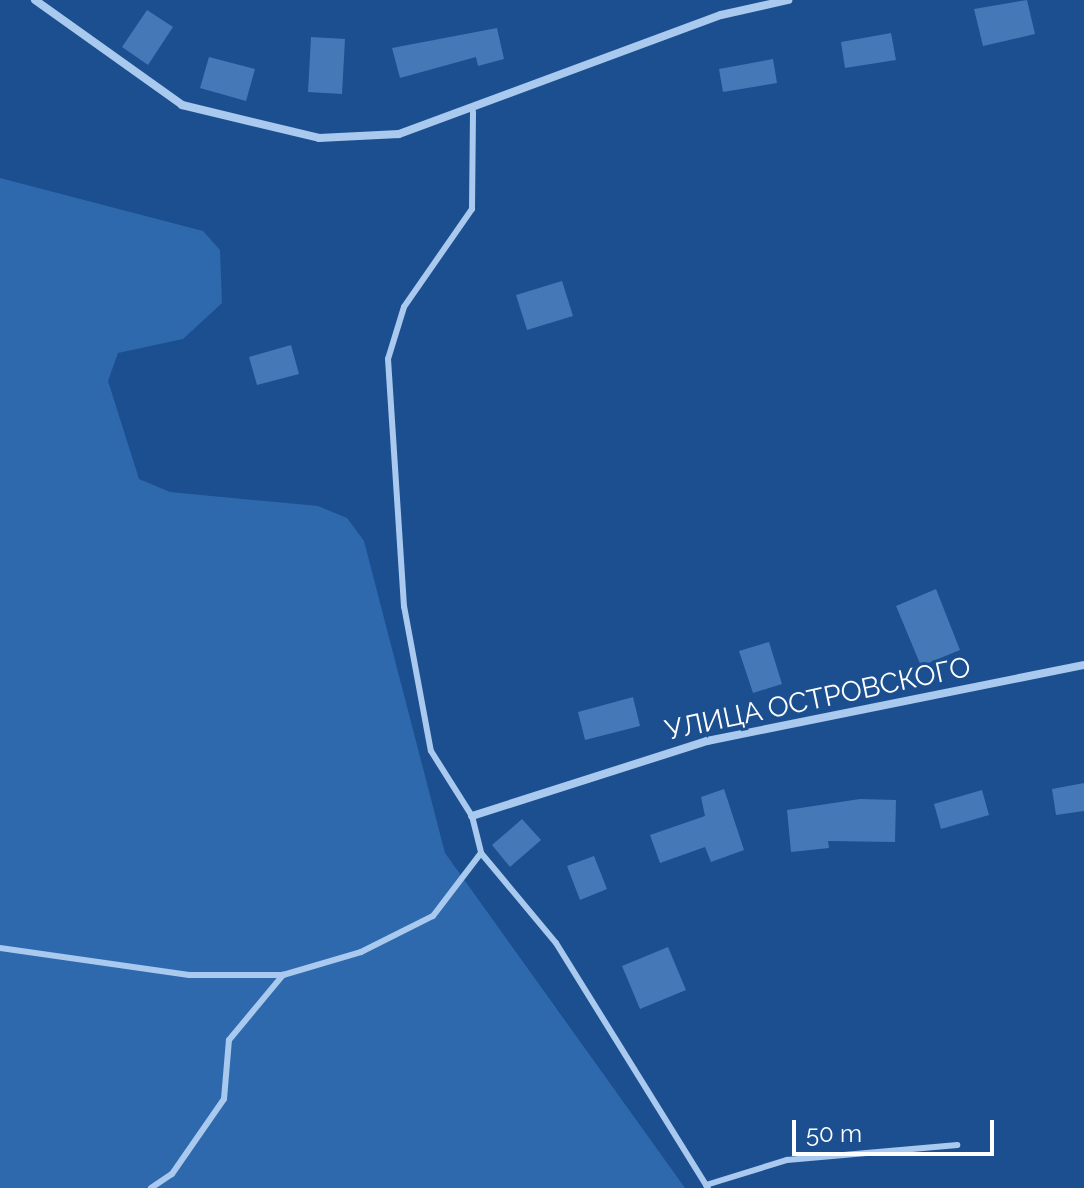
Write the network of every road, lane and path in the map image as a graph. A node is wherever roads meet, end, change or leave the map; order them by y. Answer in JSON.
{"nodes":[{"id":1,"x":35,"y":0,"type":"edge"},
{"id":2,"x":788,"y":0,"type":"edge"},
{"id":3,"x":473,"y":112,"type":"junction"},
{"id":4,"x":1084,"y":665,"type":"edge"},
{"id":5,"x":472,"y":816,"type":"junction"},
{"id":6,"x":481,"y":853,"type":"junction"},
{"id":7,"x":0,"y":948,"type":"edge"},
{"id":8,"x":283,"y":975,"type":"junction"},
{"id":9,"x":957,"y":1145,"type":"dead end"},
{"id":10,"x":707,"y":1186,"type":"edge"},
{"id":11,"x":151,"y":1188,"type":"edge"}],
"edges":[{"from":1,"to":3,"type":"street"},
{"from":2,"to":3,"type":"street"},
{"from":3,"to":5,"type":"lane"},
{"from":4,"to":5,"type":"street","name":"УЛИЦА ОСТРОВСКОГО"},
{"from":5,"to":6,"type":"lane"},
{"from":6,"to":8,"type":"lane"},
{"from":6,"to":10,"type":"lane"},
{"from":7,"to":8,"type":"lane"},
{"from":8,"to":11,"type":"lane"},
{"from":9,"to":10,"type":"lane"}]}
